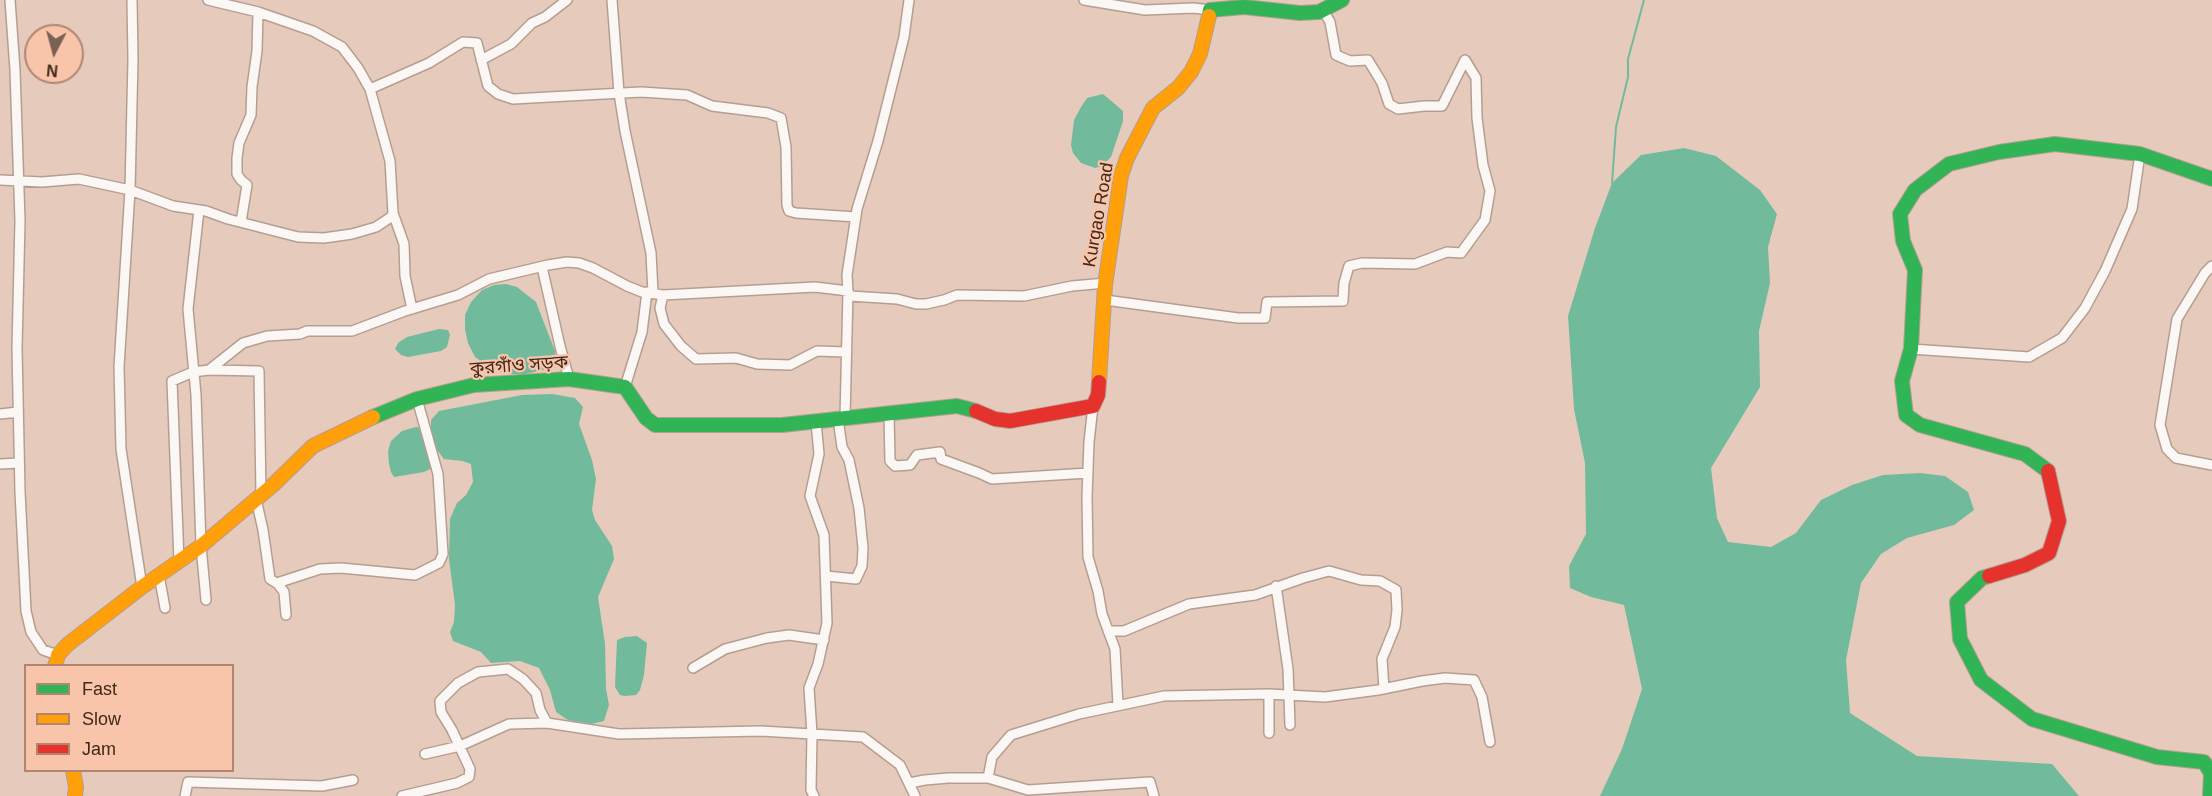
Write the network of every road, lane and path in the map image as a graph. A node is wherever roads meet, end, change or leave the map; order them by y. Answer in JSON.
{"nodes":[{"id":1,"x":10,"y":0,"type":"edge"},
{"id":2,"x":132,"y":0,"type":"edge"},
{"id":3,"x":208,"y":0,"type":"edge"},
{"id":4,"x":567,"y":0,"type":"edge"},
{"id":5,"x":612,"y":0,"type":"edge"},
{"id":6,"x":909,"y":0,"type":"edge"},
{"id":7,"x":1084,"y":0,"type":"edge"},
{"id":8,"x":1342,"y":0,"type":"edge"},
{"id":9,"x":1210,"y":10,"type":"junction"},
{"id":10,"x":1323,"y":10,"type":"junction"},
{"id":11,"x":258,"y":12,"type":"junction"},
{"id":12,"x":481,"y":60,"type":"junction"},
{"id":13,"x":370,"y":89,"type":"junction"},
{"id":14,"x":619,"y":93,"type":"junction"},
{"id":15,"x":2140,"y":154,"type":"junction"},
{"id":16,"x":2212,"y":179,"type":"edge"},
{"id":17,"x":0,"y":180,"type":"edge"},
{"id":18,"x":18,"y":182,"type":"junction"},
{"id":19,"x":130,"y":190,"type":"junction"},
{"id":20,"x":198,"y":210,"type":"junction"},
{"id":21,"x":393,"y":213,"type":"junction"},
{"id":22,"x":856,"y":217,"type":"junction"},
{"id":23,"x":241,"y":222,"type":"junction"},
{"id":24,"x":2212,"y":266,"type":"edge"},
{"id":25,"x":542,"y":267,"type":"junction"},
{"id":26,"x":1106,"y":283,"type":"junction"},
{"id":27,"x":848,"y":291,"type":"junction"},
{"id":28,"x":654,"y":294,"type":"junction"},
{"id":29,"x":1104,"y":300,"type":"junction"},
{"id":30,"x":412,"y":309,"type":"junction"},
{"id":31,"x":1911,"y":349,"type":"junction"},
{"id":32,"x":846,"y":352,"type":"junction"},
{"id":33,"x":209,"y":370,"type":"junction"},
{"id":34,"x":194,"y":372,"type":"junction"},
{"id":35,"x":569,"y":379,"type":"junction"},
{"id":36,"x":625,"y":387,"type":"junction"},
{"id":37,"x":417,"y":399,"type":"junction"},
{"id":38,"x":1093,"y":406,"type":"junction"},
{"id":39,"x":18,"y":412,"type":"junction"},
{"id":40,"x":889,"y":413,"type":"junction"},
{"id":41,"x":0,"y":414,"type":"edge"},
{"id":42,"x":842,"y":419,"type":"junction"},
{"id":43,"x":816,"y":422,"type":"junction"},
{"id":44,"x":19,"y":463,"type":"junction"},
{"id":45,"x":0,"y":464,"type":"edge"},
{"id":46,"x":2212,"y":465,"type":"edge"},
{"id":47,"x":1088,"y":472,"type":"junction"},
{"id":48,"x":258,"y":497,"type":"junction"},
{"id":49,"x":201,"y":546,"type":"junction"},
{"id":50,"x":179,"y":561,"type":"junction"},
{"id":51,"x":159,"y":575,"type":"junction"},
{"id":52,"x":826,"y":576,"type":"junction"},
{"id":53,"x":277,"y":583,"type":"junction"},
{"id":54,"x":1276,"y":586,"type":"junction"},
{"id":55,"x":142,"y":587,"type":"junction"},
{"id":56,"x":206,"y":600,"type":"dead end"},
{"id":57,"x":165,"y":608,"type":"dead end"},
{"id":58,"x":286,"y":615,"type":"dead end"},
{"id":59,"x":1108,"y":631,"type":"junction"},
{"id":60,"x":824,"y":640,"type":"junction"},
{"id":61,"x":57,"y":660,"type":"edge"},
{"id":62,"x":693,"y":668,"type":"dead end"},
{"id":63,"x":1384,"y":689,"type":"junction"},
{"id":64,"x":1269,"y":694,"type":"junction"},
{"id":65,"x":1288,"y":695,"type":"junction"},
{"id":66,"x":1118,"y":705,"type":"junction"},
{"id":67,"x":547,"y":723,"type":"junction"},
{"id":68,"x":1290,"y":724,"type":"dead end"},
{"id":69,"x":1269,"y":733,"type":"dead end"},
{"id":70,"x":812,"y":734,"type":"junction"},
{"id":71,"x":1490,"y":742,"type":"dead end"},
{"id":72,"x":460,"y":746,"type":"junction"},
{"id":73,"x":425,"y":754,"type":"dead end"},
{"id":74,"x":73,"y":772,"type":"edge"},
{"id":75,"x":988,"y":778,"type":"junction"},
{"id":76,"x":353,"y":780,"type":"dead end"},
{"id":77,"x":909,"y":783,"type":"junction"},
{"id":78,"x":75,"y":796,"type":"edge"},
{"id":79,"x":185,"y":796,"type":"edge"},
{"id":80,"x":402,"y":796,"type":"edge"},
{"id":81,"x":814,"y":796,"type":"edge"},
{"id":82,"x":915,"y":796,"type":"edge"},
{"id":83,"x":1154,"y":796,"type":"edge"},
{"id":84,"x":2210,"y":796,"type":"edge"}],
"edges":[{"from":1,"to":18,"type":"street"},
{"from":2,"to":19,"type":"street"},
{"from":3,"to":11,"type":"street"},
{"from":4,"to":12,"type":"street"},
{"from":5,"to":14,"type":"street"},
{"from":6,"to":22,"type":"street"},
{"from":7,"to":9,"type":"street"},
{"from":8,"to":10,"type":"street"},
{"from":9,"to":10,"type":"street"},
{"from":9,"to":26,"type":"street","name":"Kurgao Road"},
{"from":10,"to":29,"type":"street"},
{"from":11,"to":13,"type":"street"},
{"from":11,"to":23,"type":"street"},
{"from":12,"to":13,"type":"street"},
{"from":12,"to":14,"type":"street"},
{"from":13,"to":21,"type":"street"},
{"from":14,"to":22,"type":"street"},
{"from":14,"to":28,"type":"street"},
{"from":15,"to":16,"type":"street"},
{"from":15,"to":31,"type":"street"},
{"from":15,"to":31,"type":"street"},
{"from":17,"to":18,"type":"street"},
{"from":18,"to":19,"type":"street"},
{"from":18,"to":39,"type":"street"},
{"from":19,"to":20,"type":"street"},
{"from":19,"to":55,"type":"street"},
{"from":20,"to":23,"type":"street"},
{"from":20,"to":34,"type":"street"},
{"from":21,"to":23,"type":"street"},
{"from":21,"to":30,"type":"street"},
{"from":22,"to":27,"type":"street"},
{"from":24,"to":46,"type":"street"},
{"from":25,"to":28,"type":"street"},
{"from":25,"to":30,"type":"street"},
{"from":25,"to":35,"type":"street"},
{"from":26,"to":27,"type":"street"},
{"from":26,"to":29,"type":"street","name":"Kurgao Road"},
{"from":27,"to":28,"type":"street"},
{"from":27,"to":32,"type":"street"},
{"from":28,"to":32,"type":"street"},
{"from":28,"to":36,"type":"street"},
{"from":29,"to":38,"type":"street","name":"Kurgao Road"},
{"from":30,"to":33,"type":"street"},
{"from":31,"to":84,"type":"street"},
{"from":32,"to":42,"type":"street"},
{"from":33,"to":34,"type":"street"},
{"from":33,"to":48,"type":"street"},
{"from":34,"to":49,"type":"street"},
{"from":34,"to":50,"type":"street"},
{"from":35,"to":36,"type":"street","name":"কুরগাঁও সড়ক"},
{"from":35,"to":37,"type":"street","name":"কুরগাঁও সড়ক"},
{"from":36,"to":43,"type":"street"},
{"from":37,"to":48,"type":"street","name":"কুরগাঁও সড়ক"},
{"from":37,"to":53,"type":"street"},
{"from":38,"to":40,"type":"street"},
{"from":38,"to":47,"type":"street"},
{"from":39,"to":41,"type":"street"},
{"from":39,"to":44,"type":"street"},
{"from":40,"to":42,"type":"street"},
{"from":40,"to":47,"type":"street"},
{"from":42,"to":43,"type":"street"},
{"from":42,"to":52,"type":"street"},
{"from":43,"to":52,"type":"street"},
{"from":44,"to":45,"type":"street"},
{"from":44,"to":61,"type":"street"},
{"from":47,"to":59,"type":"street"},
{"from":48,"to":49,"type":"street","name":"কুরগাঁও সড়ক"},
{"from":48,"to":53,"type":"street"},
{"from":49,"to":50,"type":"street","name":"কুরগাঁও সড়ক"},
{"from":49,"to":56,"type":"street"},
{"from":50,"to":51,"type":"street","name":"কুরগাঁও সড়ক"},
{"from":51,"to":55,"type":"street","name":"কুরগাঁও সড়ক"},
{"from":51,"to":57,"type":"street"},
{"from":52,"to":60,"type":"street"},
{"from":53,"to":58,"type":"street"},
{"from":54,"to":59,"type":"street"},
{"from":54,"to":63,"type":"street"},
{"from":54,"to":65,"type":"street"},
{"from":55,"to":61,"type":"street","name":"কুরগাঁও সড়ক"},
{"from":59,"to":66,"type":"street"},
{"from":60,"to":62,"type":"street"},
{"from":60,"to":70,"type":"street"},
{"from":63,"to":65,"type":"street"},
{"from":63,"to":71,"type":"street"},
{"from":64,"to":65,"type":"street"},
{"from":64,"to":66,"type":"street"},
{"from":64,"to":69,"type":"street"},
{"from":65,"to":68,"type":"street"},
{"from":66,"to":75,"type":"street"},
{"from":67,"to":70,"type":"street"},
{"from":67,"to":72,"type":"street"},
{"from":67,"to":72,"type":"street"},
{"from":70,"to":77,"type":"street"},
{"from":70,"to":81,"type":"street"},
{"from":72,"to":73,"type":"street"},
{"from":72,"to":80,"type":"street"},
{"from":74,"to":78,"type":"street"},
{"from":75,"to":77,"type":"street"},
{"from":75,"to":83,"type":"street"},
{"from":76,"to":79,"type":"street"},
{"from":77,"to":82,"type":"street"}]}
